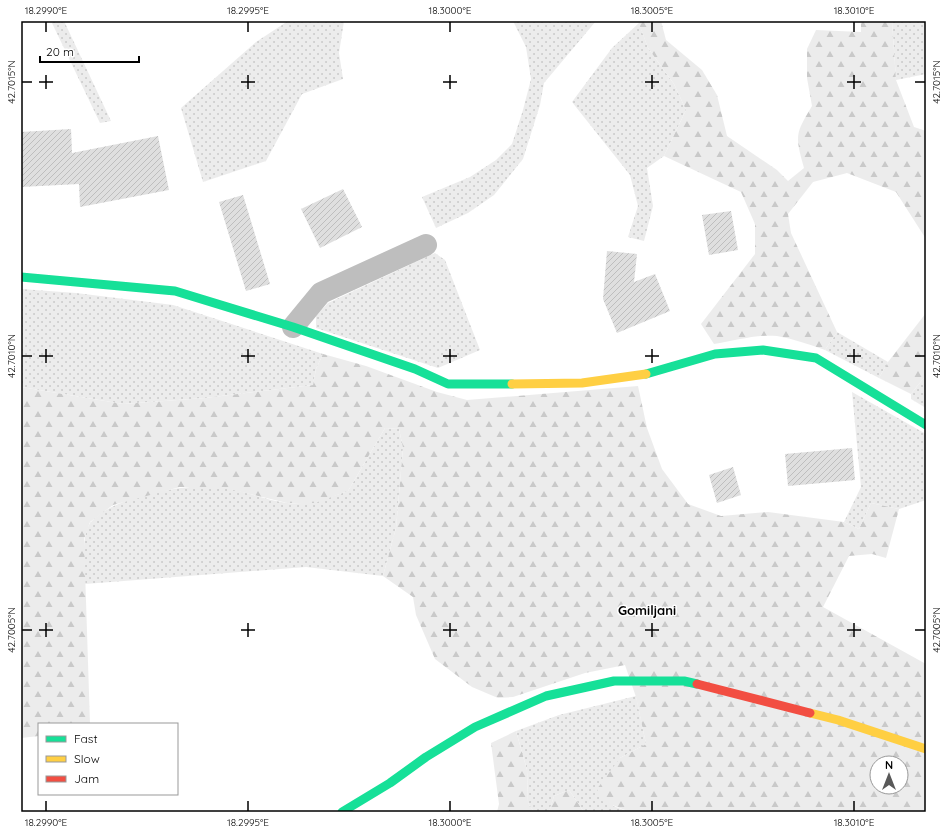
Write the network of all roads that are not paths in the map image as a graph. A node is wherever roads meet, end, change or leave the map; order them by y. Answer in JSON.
{"nodes":[{"id":1,"x":426,"y":245,"type":"dead end"},
{"id":2,"x":21,"y":277,"type":"edge"},
{"id":3,"x":293,"y":327,"type":"junction"},
{"id":4,"x":926,"y":425,"type":"edge"},
{"id":5,"x":926,"y":749,"type":"edge"},
{"id":6,"x":342,"y":812,"type":"edge"}],
"edges":[{"from":1,"to":3,"type":"street"},
{"from":2,"to":3,"type":"street"},
{"from":3,"to":4,"type":"street"},
{"from":5,"to":6,"type":"street"}]}
